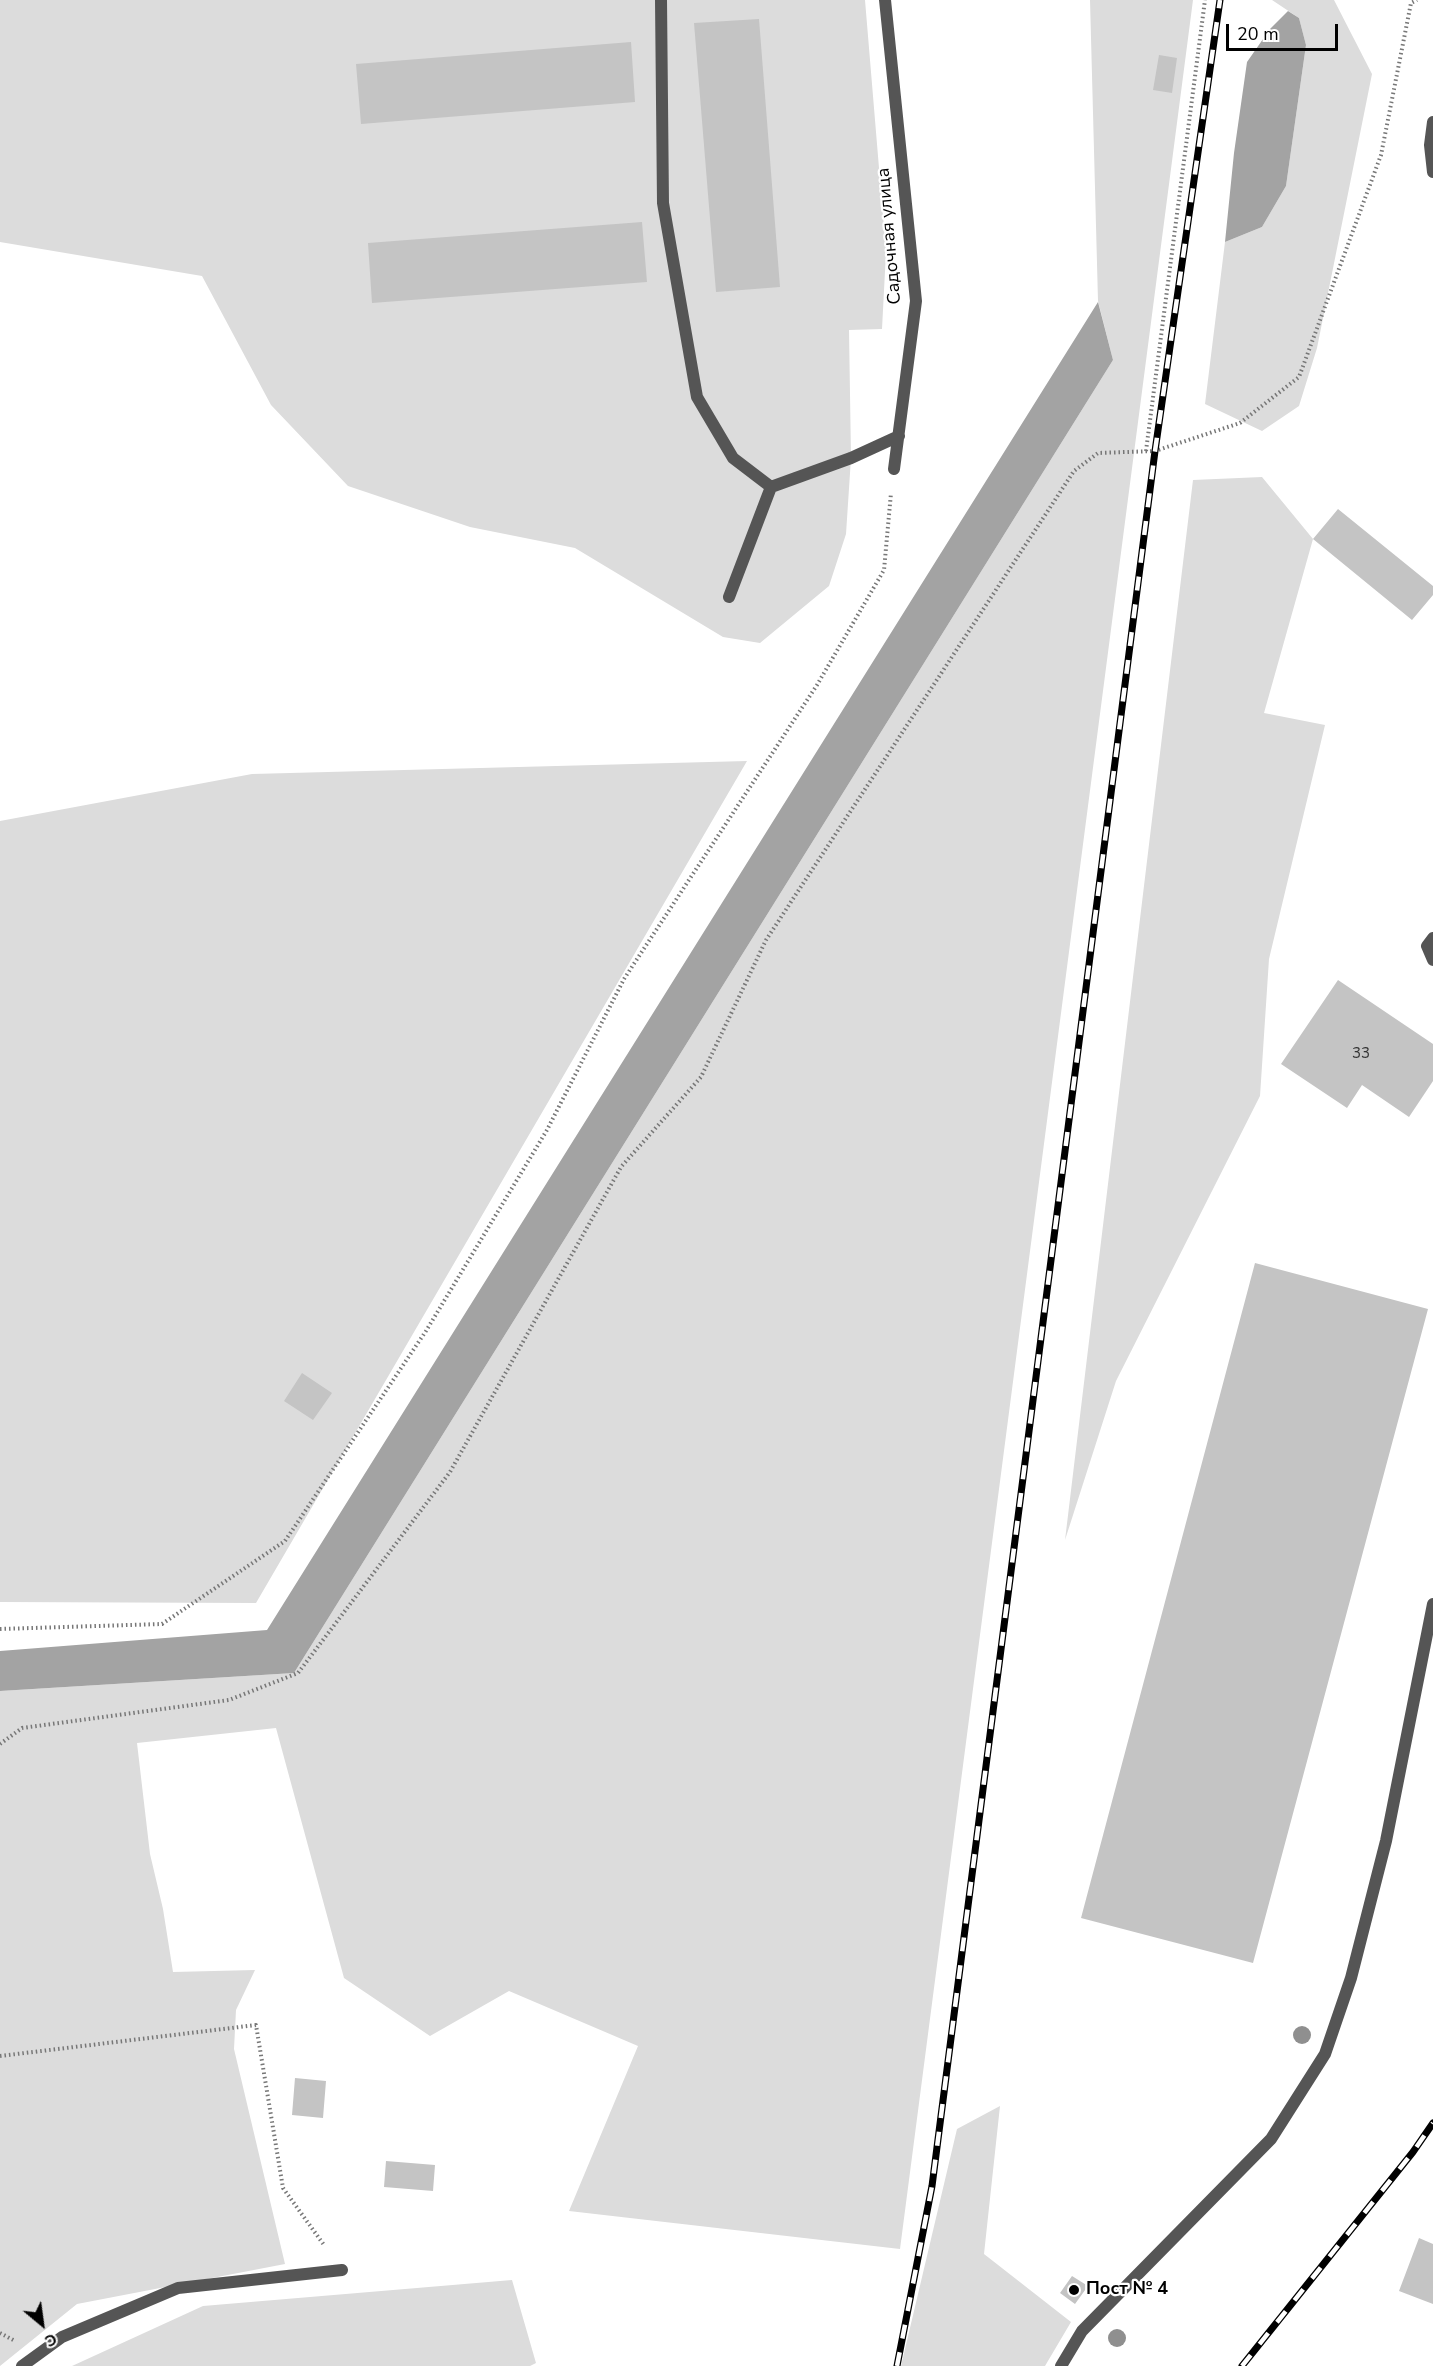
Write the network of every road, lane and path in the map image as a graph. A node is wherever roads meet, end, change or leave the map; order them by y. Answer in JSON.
{"nodes":[{"id":1,"x":661,"y":0,"type":"edge"},
{"id":2,"x":885,"y":0,"type":"edge"},
{"id":3,"x":1205,"y":0,"type":"edge"},
{"id":4,"x":1416,"y":0,"type":"edge"},
{"id":5,"x":1433,"y":122,"type":"edge"},
{"id":6,"x":1433,"y":172,"type":"edge"},
{"id":7,"x":898,"y":436,"type":"junction"},
{"id":8,"x":1146,"y":451,"type":"junction"},
{"id":9,"x":894,"y":469,"type":"joint"},
{"id":10,"x":771,"y":487,"type":"junction"},
{"id":11,"x":729,"y":597,"type":"dead end"},
{"id":12,"x":1433,"y":938,"type":"edge"},
{"id":13,"x":1433,"y":960,"type":"edge"},
{"id":14,"x":1433,"y":1604,"type":"edge"},
{"id":15,"x":0,"y":1629,"type":"edge"},
{"id":16,"x":0,"y":1744,"type":"edge"},
{"id":17,"x":0,"y":2056,"type":"edge"},
{"id":18,"x":342,"y":2270,"type":"joint"},
{"id":19,"x":39,"y":2353,"type":"junction"},
{"id":20,"x":22,"y":2366,"type":"edge"},
{"id":21,"x":43,"y":2366,"type":"edge"},
{"id":22,"x":1061,"y":2366,"type":"edge"}],
"edges":[{"from":1,"to":10,"type":"lane"},
{"from":2,"to":7,"type":"lane","name":"Садочная улица"},
{"from":3,"to":8,"type":"path"},
{"from":4,"to":8,"type":"path"},
{"from":5,"to":6,"type":"lane"},
{"from":7,"to":9,"type":"lane","name":"Садочная улица"},
{"from":7,"to":10,"type":"lane"},
{"from":8,"to":16,"type":"path"},
{"from":9,"to":15,"type":"path"},
{"from":10,"to":11,"type":"lane"},
{"from":12,"to":13,"type":"lane"},
{"from":14,"to":22,"type":"lane"},
{"from":17,"to":18,"type":"path"},
{"from":18,"to":19,"type":"lane"},
{"from":19,"to":20,"type":"lane"},
{"from":19,"to":21,"type":"lane"}]}
